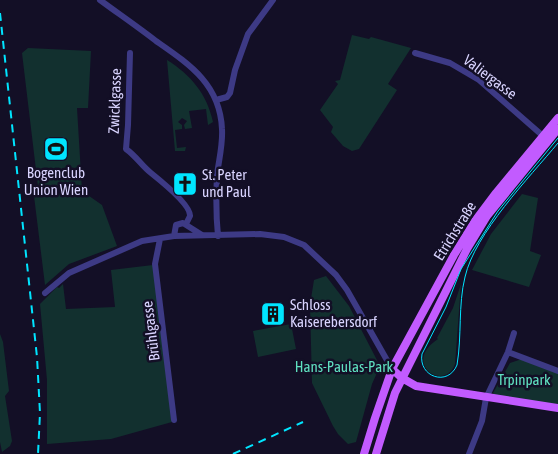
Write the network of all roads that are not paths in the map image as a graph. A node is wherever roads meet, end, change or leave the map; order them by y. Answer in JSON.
{"nodes":[{"id":1,"x":100,"y":0,"type":"edge"},
{"id":2,"x":273,"y":0,"type":"edge"},
{"id":3,"x":130,"y":53,"type":"dead end"},
{"id":4,"x":415,"y":53,"type":"dead end"},
{"id":5,"x":216,"y":100,"type":"junction"},
{"id":6,"x":558,"y":118,"type":"edge"},
{"id":7,"x":558,"y":129,"type":"edge"},
{"id":8,"x":543,"y":136,"type":"junction"},
{"id":9,"x":186,"y":224,"type":"junction"},
{"id":10,"x":203,"y":235,"type":"junction"},
{"id":11,"x":174,"y":236,"type":"junction"},
{"id":12,"x":218,"y":236,"type":"junction"},
{"id":13,"x":160,"y":238,"type":"junction"},
{"id":14,"x":45,"y":293,"type":"dead end"},
{"id":15,"x":514,"y":333,"type":"dead end"},
{"id":16,"x":508,"y":352,"type":"junction"},
{"id":17,"x":392,"y":369,"type":"junction"},
{"id":18,"x":558,"y":371,"type":"edge"},
{"id":19,"x":402,"y":378,"type":"junction"},
{"id":20,"x":486,"y":398,"type":"junction"},
{"id":21,"x":558,"y":408,"type":"edge"},
{"id":22,"x":174,"y":420,"type":"dead end"},
{"id":23,"x":364,"y":454,"type":"edge"},
{"id":24,"x":376,"y":454,"type":"edge"},
{"id":25,"x":469,"y":454,"type":"edge"}],
"edges":[{"from":1,"to":5,"type":"street"},
{"from":2,"to":5,"type":"street"},
{"from":3,"to":9,"type":"street","name":"Zwicklgasse"},
{"from":4,"to":8,"type":"street","name":"Valiergasse"},
{"from":5,"to":12,"type":"street"},
{"from":6,"to":8,"type":"main road","name":"Etrichstraße"},
{"from":7,"to":19,"type":"main road","name":"Etrichstraße"},
{"from":8,"to":17,"type":"main road","name":"Etrichstraße"},
{"from":9,"to":10,"type":"street"},
{"from":9,"to":11,"type":"street"},
{"from":10,"to":11,"type":"street"},
{"from":10,"to":12,"type":"street"},
{"from":11,"to":13,"type":"street"},
{"from":12,"to":17,"type":"street"},
{"from":13,"to":14,"type":"street"},
{"from":13,"to":22,"type":"street","name":"Brühlgasse"},
{"from":15,"to":16,"type":"street"},
{"from":16,"to":18,"type":"street"},
{"from":16,"to":20,"type":"street"},
{"from":17,"to":19,"type":"main road"},
{"from":17,"to":23,"type":"main road","name":"Etrichstraße"},
{"from":19,"to":20,"type":"main road"},
{"from":19,"to":24,"type":"main road","name":"Etrichstraße"},
{"from":20,"to":21,"type":"main road"},
{"from":20,"to":25,"type":"street"}]}
